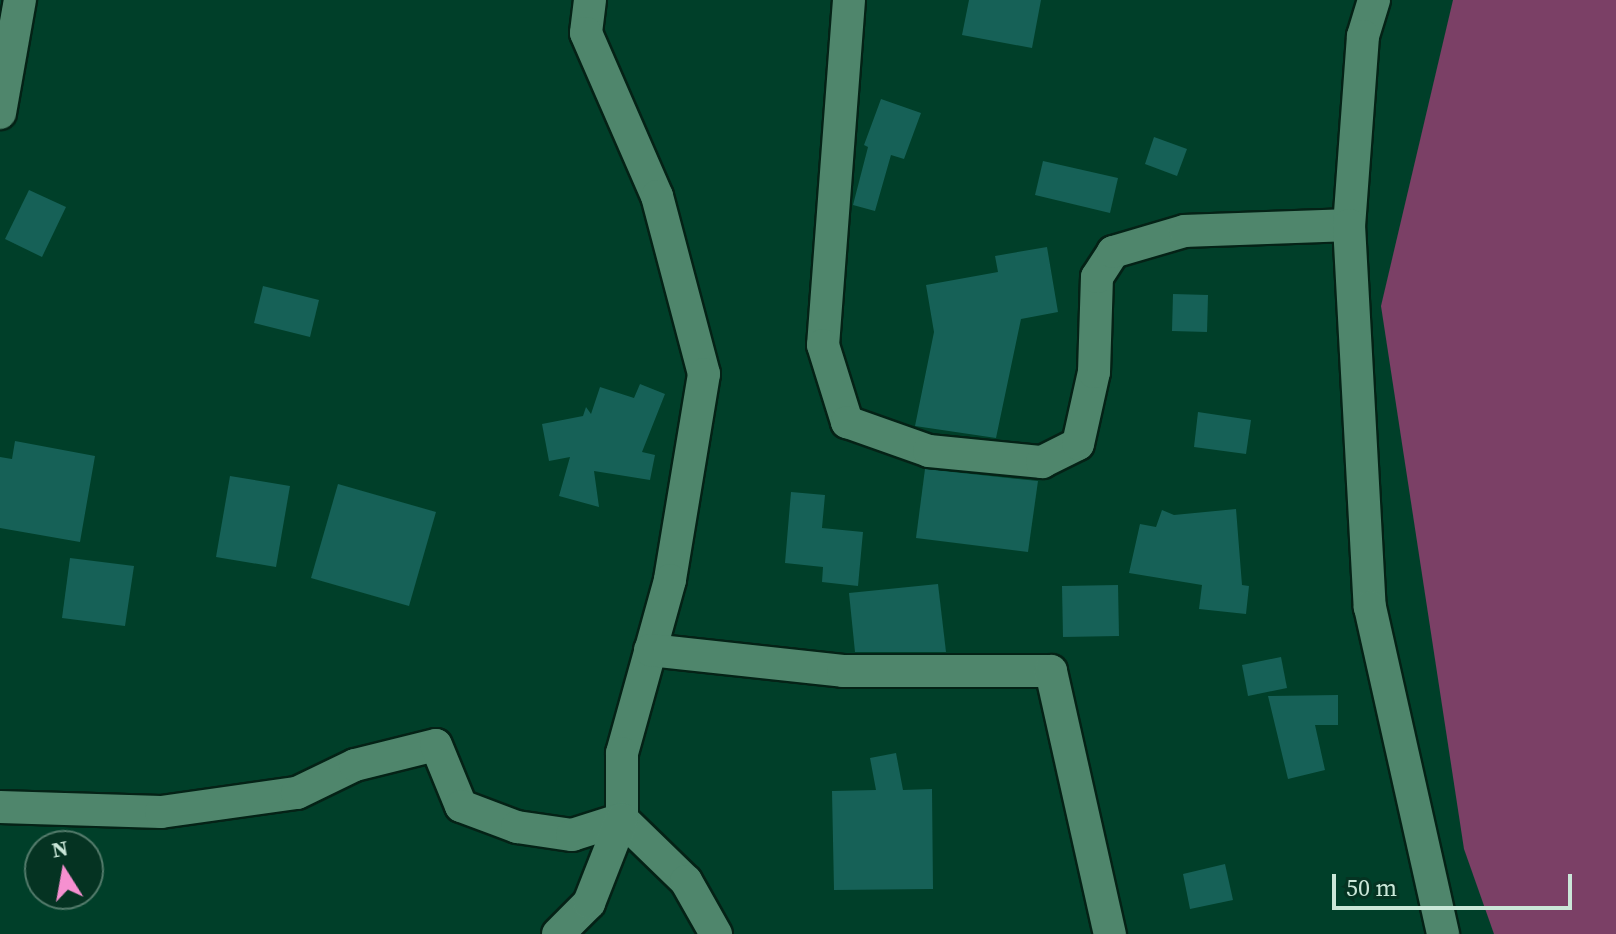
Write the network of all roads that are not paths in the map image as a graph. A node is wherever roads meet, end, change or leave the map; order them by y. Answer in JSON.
{"nodes":[{"id":1,"x":20,"y":0,"type":"edge"},
{"id":2,"x":590,"y":0,"type":"edge"},
{"id":3,"x":849,"y":0,"type":"edge"},
{"id":4,"x":1374,"y":0,"type":"edge"},
{"id":5,"x":0,"y":113,"type":"edge"},
{"id":6,"x":1349,"y":225,"type":"junction"},
{"id":7,"x":650,"y":650,"type":"junction"},
{"id":8,"x":0,"y":807,"type":"edge"},
{"id":9,"x":622,"y":819,"type":"junction"},
{"id":10,"x":558,"y":934,"type":"edge"},
{"id":11,"x":716,"y":934,"type":"edge"},
{"id":12,"x":1110,"y":934,"type":"edge"},
{"id":13,"x":1443,"y":934,"type":"edge"}],
"edges":[{"from":1,"to":5,"type":"street"},
{"from":2,"to":7,"type":"street"},
{"from":3,"to":6,"type":"street"},
{"from":4,"to":6,"type":"street"},
{"from":6,"to":13,"type":"street"},
{"from":7,"to":9,"type":"street"},
{"from":7,"to":12,"type":"street"},
{"from":8,"to":9,"type":"street"},
{"from":9,"to":10,"type":"street"},
{"from":9,"to":11,"type":"street"}]}
